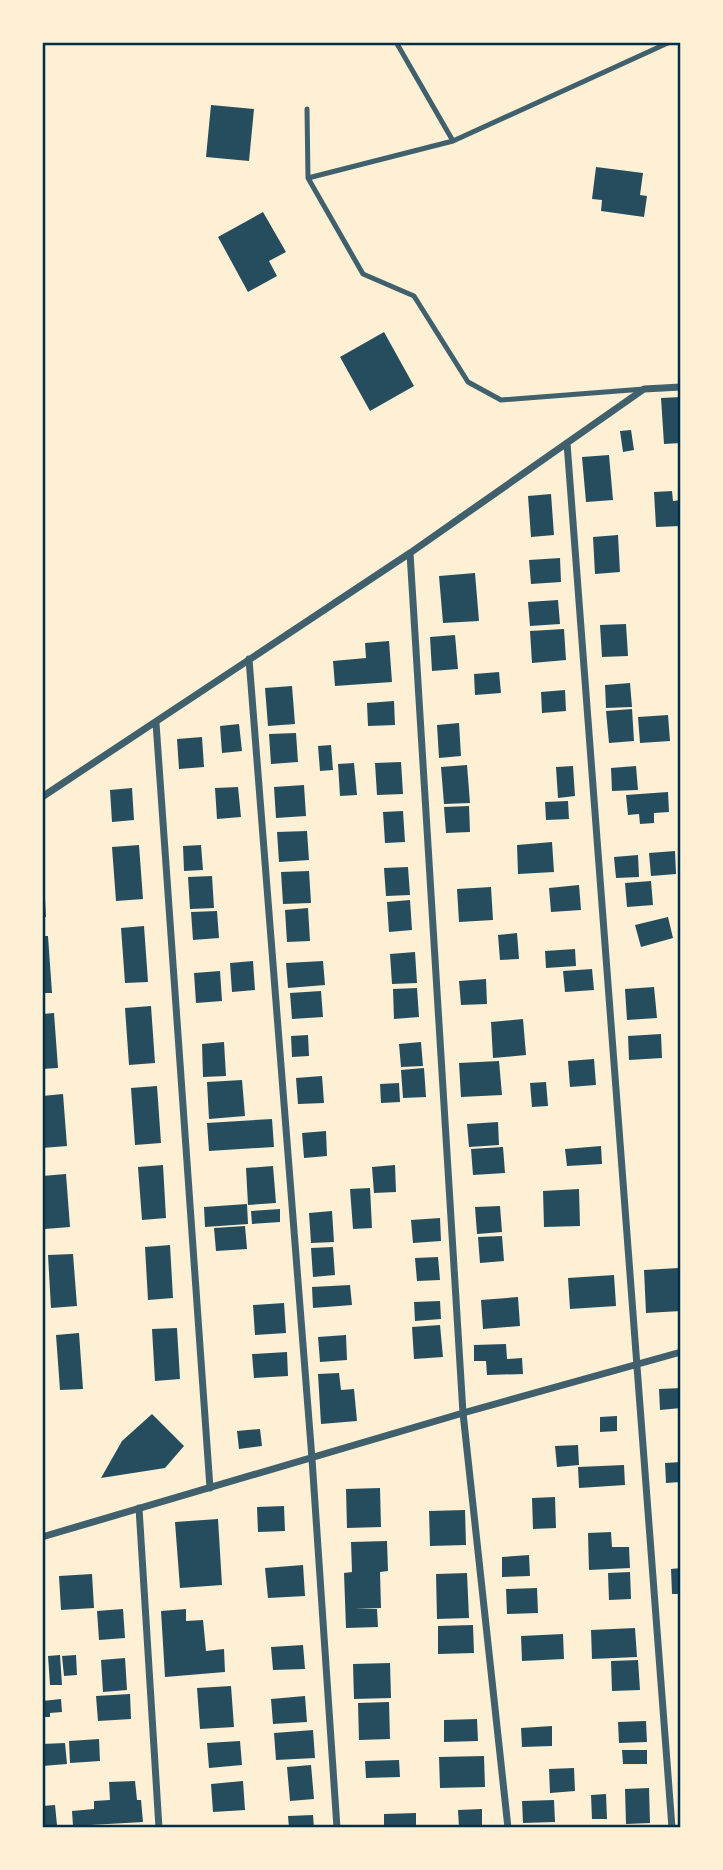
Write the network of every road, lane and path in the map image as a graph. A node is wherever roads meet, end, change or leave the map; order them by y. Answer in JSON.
{"nodes":[{"id":1,"x":396,"y":42,"type":"edge"},
{"id":2,"x":670,"y":42,"type":"edge"},
{"id":3,"x":307,"y":109,"type":"dead end"},
{"id":4,"x":453,"y":141,"type":"junction"},
{"id":5,"x":308,"y":178,"type":"junction"},
{"id":6,"x":681,"y":387,"type":"edge"},
{"id":7,"x":644,"y":389,"type":"junction"},
{"id":8,"x":568,"y":443,"type":"junction"},
{"id":9,"x":410,"y":553,"type":"junction"},
{"id":10,"x":249,"y":659,"type":"junction"},
{"id":11,"x":156,"y":723,"type":"junction"},
{"id":12,"x":42,"y":797,"type":"edge"},
{"id":13,"x":681,"y":1352,"type":"edge"},
{"id":14,"x":637,"y":1363,"type":"junction"},
{"id":15,"x":463,"y":1413,"type":"junction"},
{"id":16,"x":312,"y":1459,"type":"junction"},
{"id":17,"x":210,"y":1488,"type":"junction"},
{"id":18,"x":139,"y":1508,"type":"junction"},
{"id":19,"x":42,"y":1537,"type":"edge"},
{"id":20,"x":159,"y":1828,"type":"edge"},
{"id":21,"x":337,"y":1828,"type":"edge"},
{"id":22,"x":508,"y":1828,"type":"edge"},
{"id":23,"x":672,"y":1828,"type":"edge"}],
"edges":[{"from":1,"to":4,"type":"lane"},
{"from":2,"to":4,"type":"lane"},
{"from":3,"to":5,"type":"lane"},
{"from":4,"to":5,"type":"lane"},
{"from":5,"to":7,"type":"lane"},
{"from":6,"to":7,"type":"street"},
{"from":7,"to":8,"type":"street"},
{"from":8,"to":9,"type":"street"},
{"from":8,"to":14,"type":"street"},
{"from":9,"to":10,"type":"street"},
{"from":9,"to":15,"type":"street"},
{"from":10,"to":11,"type":"street"},
{"from":10,"to":16,"type":"street"},
{"from":11,"to":12,"type":"street"},
{"from":11,"to":17,"type":"street"},
{"from":13,"to":14,"type":"street"},
{"from":14,"to":15,"type":"street"},
{"from":14,"to":23,"type":"street"},
{"from":15,"to":16,"type":"street"},
{"from":15,"to":22,"type":"street"},
{"from":16,"to":17,"type":"street"},
{"from":16,"to":21,"type":"street"},
{"from":17,"to":18,"type":"street"},
{"from":18,"to":19,"type":"street"},
{"from":18,"to":20,"type":"street"}]}
